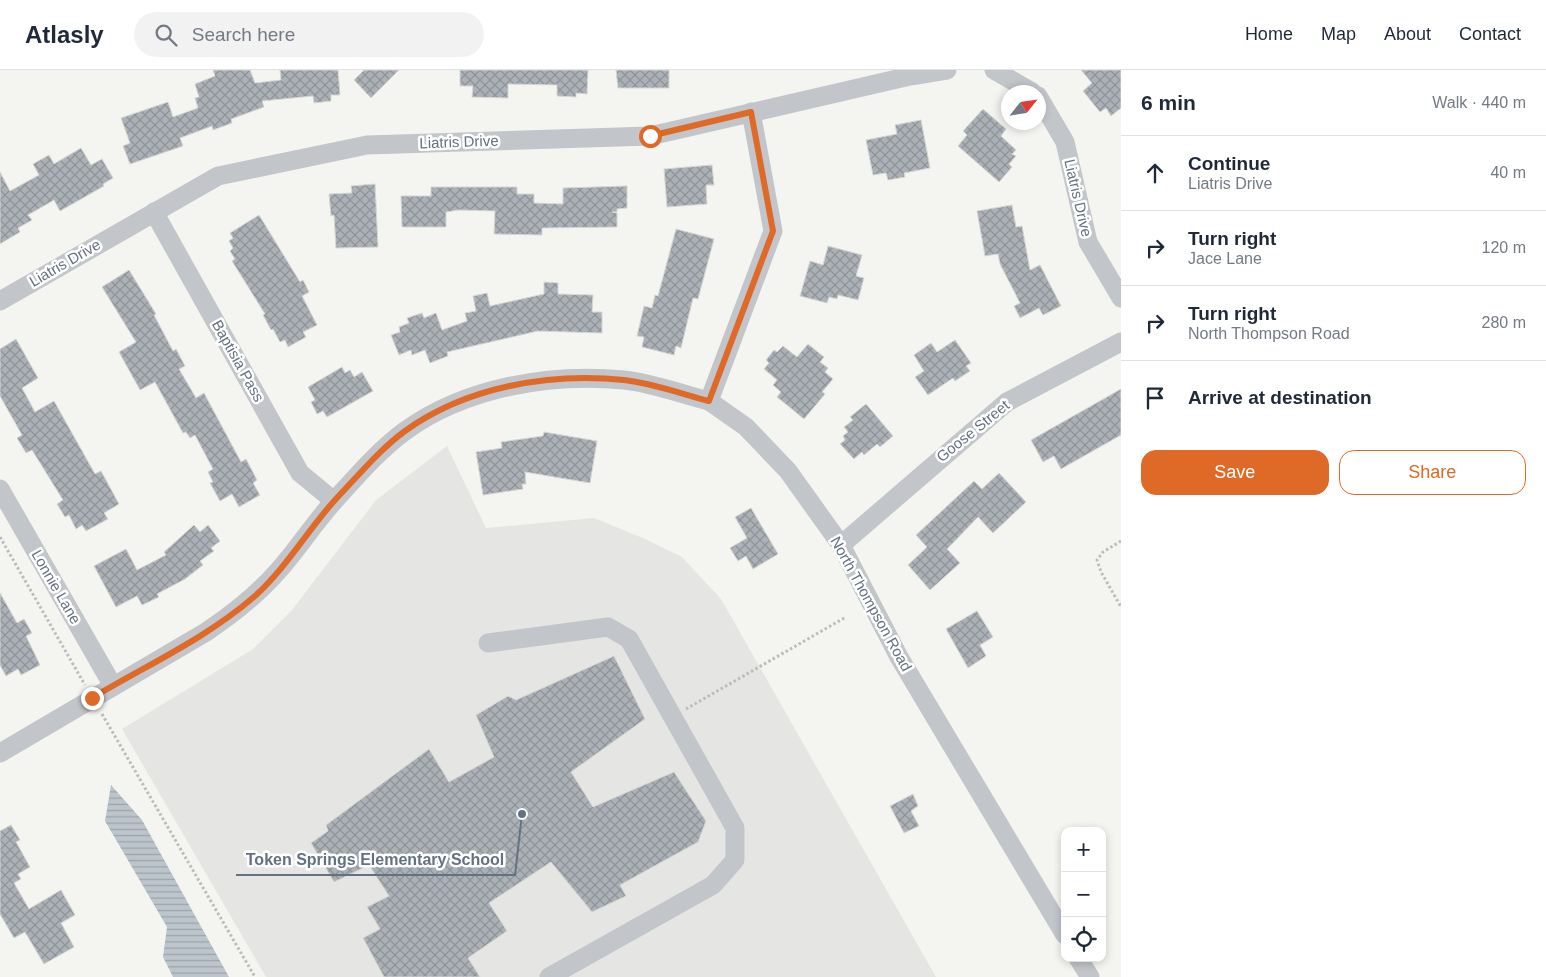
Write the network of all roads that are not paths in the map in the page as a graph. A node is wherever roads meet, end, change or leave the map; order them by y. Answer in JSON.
{"nodes":[{"id":1,"x":947,"y":70,"type":"edge"},
{"id":2,"x":994,"y":70,"type":"edge"},
{"id":3,"x":1020,"y":85,"type":"edge"},
{"id":4,"x":1046,"y":110,"type":"edge"},
{"id":5,"x":751,"y":112,"type":"junction"},
{"id":6,"x":154,"y":212,"type":"junction"},
{"id":7,"x":1121,"y":298,"type":"edge"},
{"id":8,"x":0,"y":300,"type":"edge"},
{"id":9,"x":1121,"y":342,"type":"edge"},
{"id":10,"x":709,"y":401,"type":"junction"},
{"id":11,"x":0,"y":489,"type":"edge"},
{"id":12,"x":334,"y":502,"type":"junction"},
{"id":13,"x":841,"y":545,"type":"junction"},
{"id":14,"x":488,"y":643,"type":"dead end"},
{"id":15,"x":113,"y":686,"type":"junction"},
{"id":16,"x":0,"y":753,"type":"edge"},
{"id":17,"x":1061,"y":928,"type":"edge"},
{"id":18,"x":1081,"y":962,"type":"edge"},
{"id":19,"x":549,"y":977,"type":"edge"},
{"id":20,"x":1090,"y":977,"type":"edge"}],
"edges":[{"from":1,"to":5,"type":"street","name":"Liatris Drive"},
{"from":2,"to":3,"type":"street"},
{"from":4,"to":7,"type":"street","name":"Liatris Drive"},
{"from":5,"to":6,"type":"street","name":"Liatris Drive"},
{"from":5,"to":10,"type":"street"},
{"from":6,"to":8,"type":"street","name":"Liatris Drive"},
{"from":6,"to":12,"type":"street","name":"Baptisia Pass"},
{"from":9,"to":13,"type":"street","name":"Goose Street"},
{"from":10,"to":12,"type":"street","name":"North Thompson Road"},
{"from":10,"to":13,"type":"street","name":"North Thompson Road"},
{"from":11,"to":15,"type":"street","name":"Lonnie Lane"},
{"from":12,"to":15,"type":"street","name":"North Thompson Road"},
{"from":13,"to":17,"type":"street","name":"North Thompson Road"},
{"from":14,"to":19,"type":"street"},
{"from":15,"to":16,"type":"street","name":"North Thompson Road"},
{"from":18,"to":20,"type":"street"}]}
